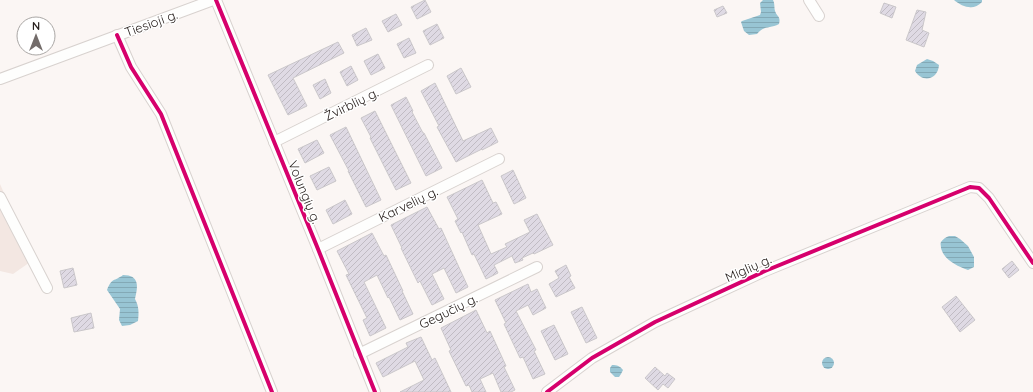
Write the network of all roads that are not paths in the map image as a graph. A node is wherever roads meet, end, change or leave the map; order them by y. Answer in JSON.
{"nodes":[{"id":1,"x":214,"y":0,"type":"edge"},
{"id":2,"x":809,"y":0,"type":"edge"},
{"id":3,"x":819,"y":16,"type":"dead end"},
{"id":4,"x":117,"y":35,"type":"junction"},
{"id":5,"x":428,"y":65,"type":"dead end"},
{"id":6,"x":0,"y":78,"type":"edge"},
{"id":7,"x":274,"y":142,"type":"junction"},
{"id":8,"x":499,"y":160,"type":"dead end"},
{"id":9,"x":0,"y":197,"type":"edge"},
{"id":10,"x":318,"y":249,"type":"junction"},
{"id":11,"x":1033,"y":263,"type":"edge"},
{"id":12,"x":537,"y":268,"type":"dead end"},
{"id":13,"x":47,"y":288,"type":"dead end"},
{"id":14,"x":359,"y":354,"type":"junction"},
{"id":15,"x":272,"y":392,"type":"edge"},
{"id":16,"x":375,"y":392,"type":"edge"},
{"id":17,"x":547,"y":392,"type":"edge"}],
"edges":[{"from":1,"to":4,"type":"street","name":"Tiesioji g."},
{"from":1,"to":7,"type":"street","name":"Volungių g."},
{"from":2,"to":3,"type":"street"},
{"from":4,"to":6,"type":"street","name":"Tiesioji g."},
{"from":4,"to":15,"type":"street"},
{"from":5,"to":7,"type":"street","name":"Žvirblių g."},
{"from":7,"to":10,"type":"street","name":"Volungių g."},
{"from":8,"to":10,"type":"street","name":"Karvelių g."},
{"from":9,"to":13,"type":"street"},
{"from":10,"to":14,"type":"street","name":"Volungių g."},
{"from":11,"to":17,"type":"street","name":"Miglių g."},
{"from":12,"to":14,"type":"street","name":"Gegučių g."},
{"from":14,"to":16,"type":"street","name":"Volungių g."}]}
